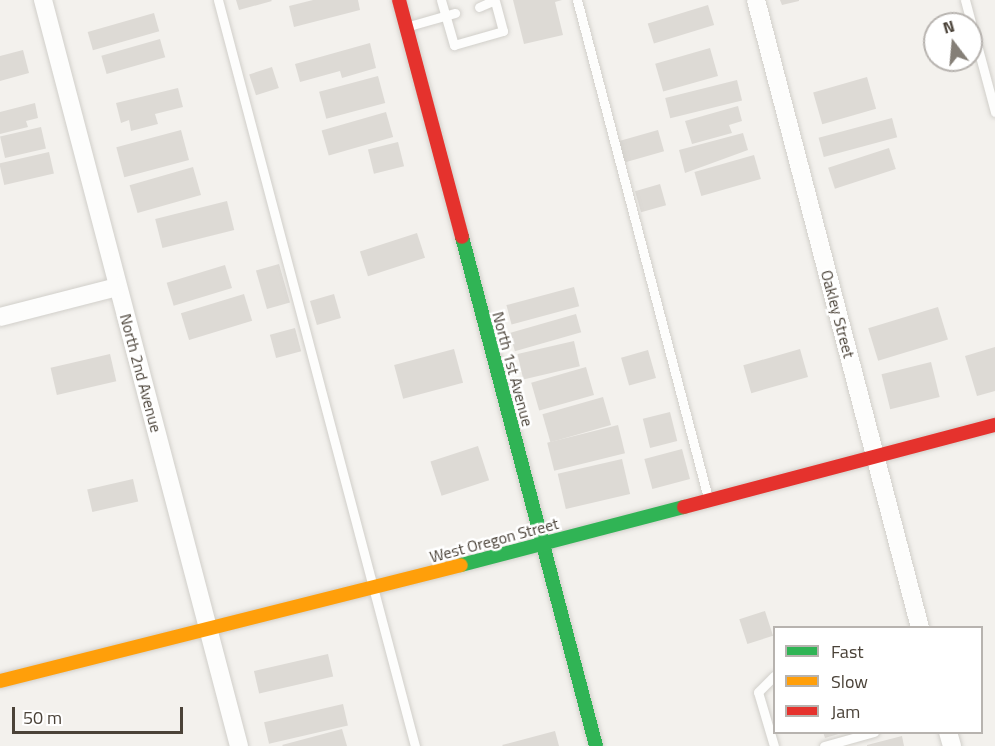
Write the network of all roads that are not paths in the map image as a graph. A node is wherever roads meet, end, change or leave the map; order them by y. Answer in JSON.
{"nodes":[{"id":1,"x":43,"y":0,"type":"edge"},
{"id":2,"x":218,"y":0,"type":"edge"},
{"id":3,"x":399,"y":0,"type":"edge"},
{"id":4,"x":441,"y":0,"type":"edge"},
{"id":5,"x":577,"y":0,"type":"edge"},
{"id":6,"x":756,"y":0,"type":"edge"},
{"id":7,"x":965,"y":0,"type":"edge"},
{"id":8,"x":495,"y":1,"type":"edge"},
{"id":9,"x":479,"y":7,"type":"dead end"},
{"id":10,"x":455,"y":13,"type":"dead end"},
{"id":11,"x":445,"y":16,"type":"junction"},
{"id":12,"x":407,"y":27,"type":"junction"},
{"id":13,"x":995,"y":112,"type":"edge"},
{"id":14,"x":117,"y":287,"type":"junction"},
{"id":15,"x":0,"y":317,"type":"edge"},
{"id":16,"x":995,"y":425,"type":"edge"},
{"id":17,"x":876,"y":456,"type":"junction"},
{"id":18,"x":709,"y":500,"type":"junction"},
{"id":19,"x":542,"y":544,"type":"junction"},
{"id":20,"x":375,"y":588,"type":"junction"},
{"id":21,"x":920,"y":626,"type":"edge"},
{"id":22,"x":209,"y":630,"type":"junction"},
{"id":23,"x":773,"y":677,"type":"edge"},
{"id":24,"x":0,"y":681,"type":"edge"},
{"id":25,"x":867,"y":734,"type":"edge"},
{"id":26,"x":239,"y":746,"type":"edge"},
{"id":27,"x":415,"y":746,"type":"edge"},
{"id":28,"x":596,"y":746,"type":"edge"},
{"id":29,"x":774,"y":746,"type":"edge"},
{"id":30,"x":824,"y":746,"type":"edge"}],
"edges":[{"from":1,"to":14,"type":"street","name":"North 2nd Avenue"},
{"from":2,"to":20,"type":"lane"},
{"from":3,"to":12,"type":"street","name":"North 1st Avenue"},
{"from":4,"to":11,"type":"lane"},
{"from":5,"to":18,"type":"lane"},
{"from":6,"to":17,"type":"street","name":"Oakley Street"},
{"from":7,"to":13,"type":"lane"},
{"from":8,"to":9,"type":"lane"},
{"from":8,"to":11,"type":"lane"},
{"from":10,"to":11,"type":"lane"},
{"from":11,"to":12,"type":"lane"},
{"from":12,"to":19,"type":"street","name":"North 1st Avenue"},
{"from":14,"to":15,"type":"street"},
{"from":14,"to":22,"type":"street","name":"North 2nd Avenue"},
{"from":16,"to":17,"type":"street","name":"West Oregon Street"},
{"from":17,"to":18,"type":"street","name":"West Oregon Street"},
{"from":17,"to":21,"type":"street","name":"Oakley Street"},
{"from":18,"to":19,"type":"street","name":"West Oregon Street"},
{"from":19,"to":20,"type":"street","name":"West Oregon Street"},
{"from":19,"to":28,"type":"street","name":"North 1st Avenue"},
{"from":20,"to":22,"type":"street","name":"West Oregon Street"},
{"from":20,"to":27,"type":"lane"},
{"from":22,"to":24,"type":"street","name":"West Oregon Street"},
{"from":22,"to":26,"type":"street","name":"North 2nd Avenue"},
{"from":23,"to":29,"type":"lane"},
{"from":25,"to":30,"type":"lane"}]}
